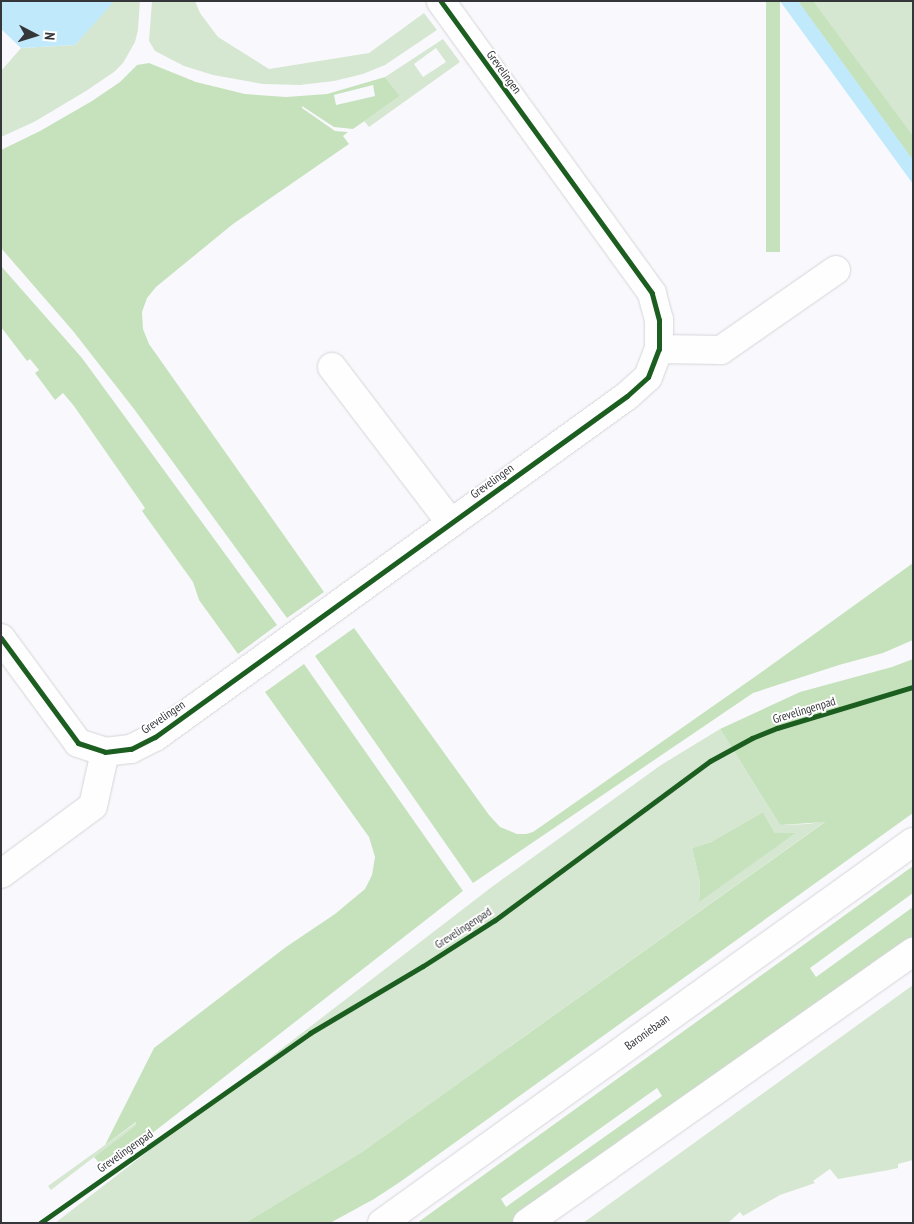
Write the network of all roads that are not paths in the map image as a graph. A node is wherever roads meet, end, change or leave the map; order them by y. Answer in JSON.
{"nodes":[{"id":1,"x":441,"y":1,"type":"edge"},
{"id":2,"x":836,"y":270,"type":"dead end"},
{"id":3,"x":659,"y":349,"type":"junction"},
{"id":4,"x":332,"y":367,"type":"dead end"},
{"id":5,"x":451,"y":523,"type":"junction"},
{"id":6,"x":1,"y":638,"type":"edge"},
{"id":7,"x":105,"y":752,"type":"junction"},
{"id":8,"x":913,"y":842,"type":"edge"},
{"id":9,"x":1,"y":874,"type":"edge"},
{"id":10,"x":913,"y":952,"type":"edge"},
{"id":11,"x":382,"y":1223,"type":"edge"},
{"id":12,"x":527,"y":1223,"type":"edge"}],
"edges":[{"from":1,"to":3,"type":"street","name":"Grevelingen"},
{"from":2,"to":3,"type":"street"},
{"from":3,"to":5,"type":"street","name":"Grevelingen"},
{"from":4,"to":5,"type":"street"},
{"from":5,"to":7,"type":"street","name":"Grevelingen"},
{"from":6,"to":7,"type":"street","name":"Grevelingen"},
{"from":7,"to":9,"type":"street"},
{"from":8,"to":11,"type":"street","name":"Baroniebaan"},
{"from":10,"to":12,"type":"street"}]}
